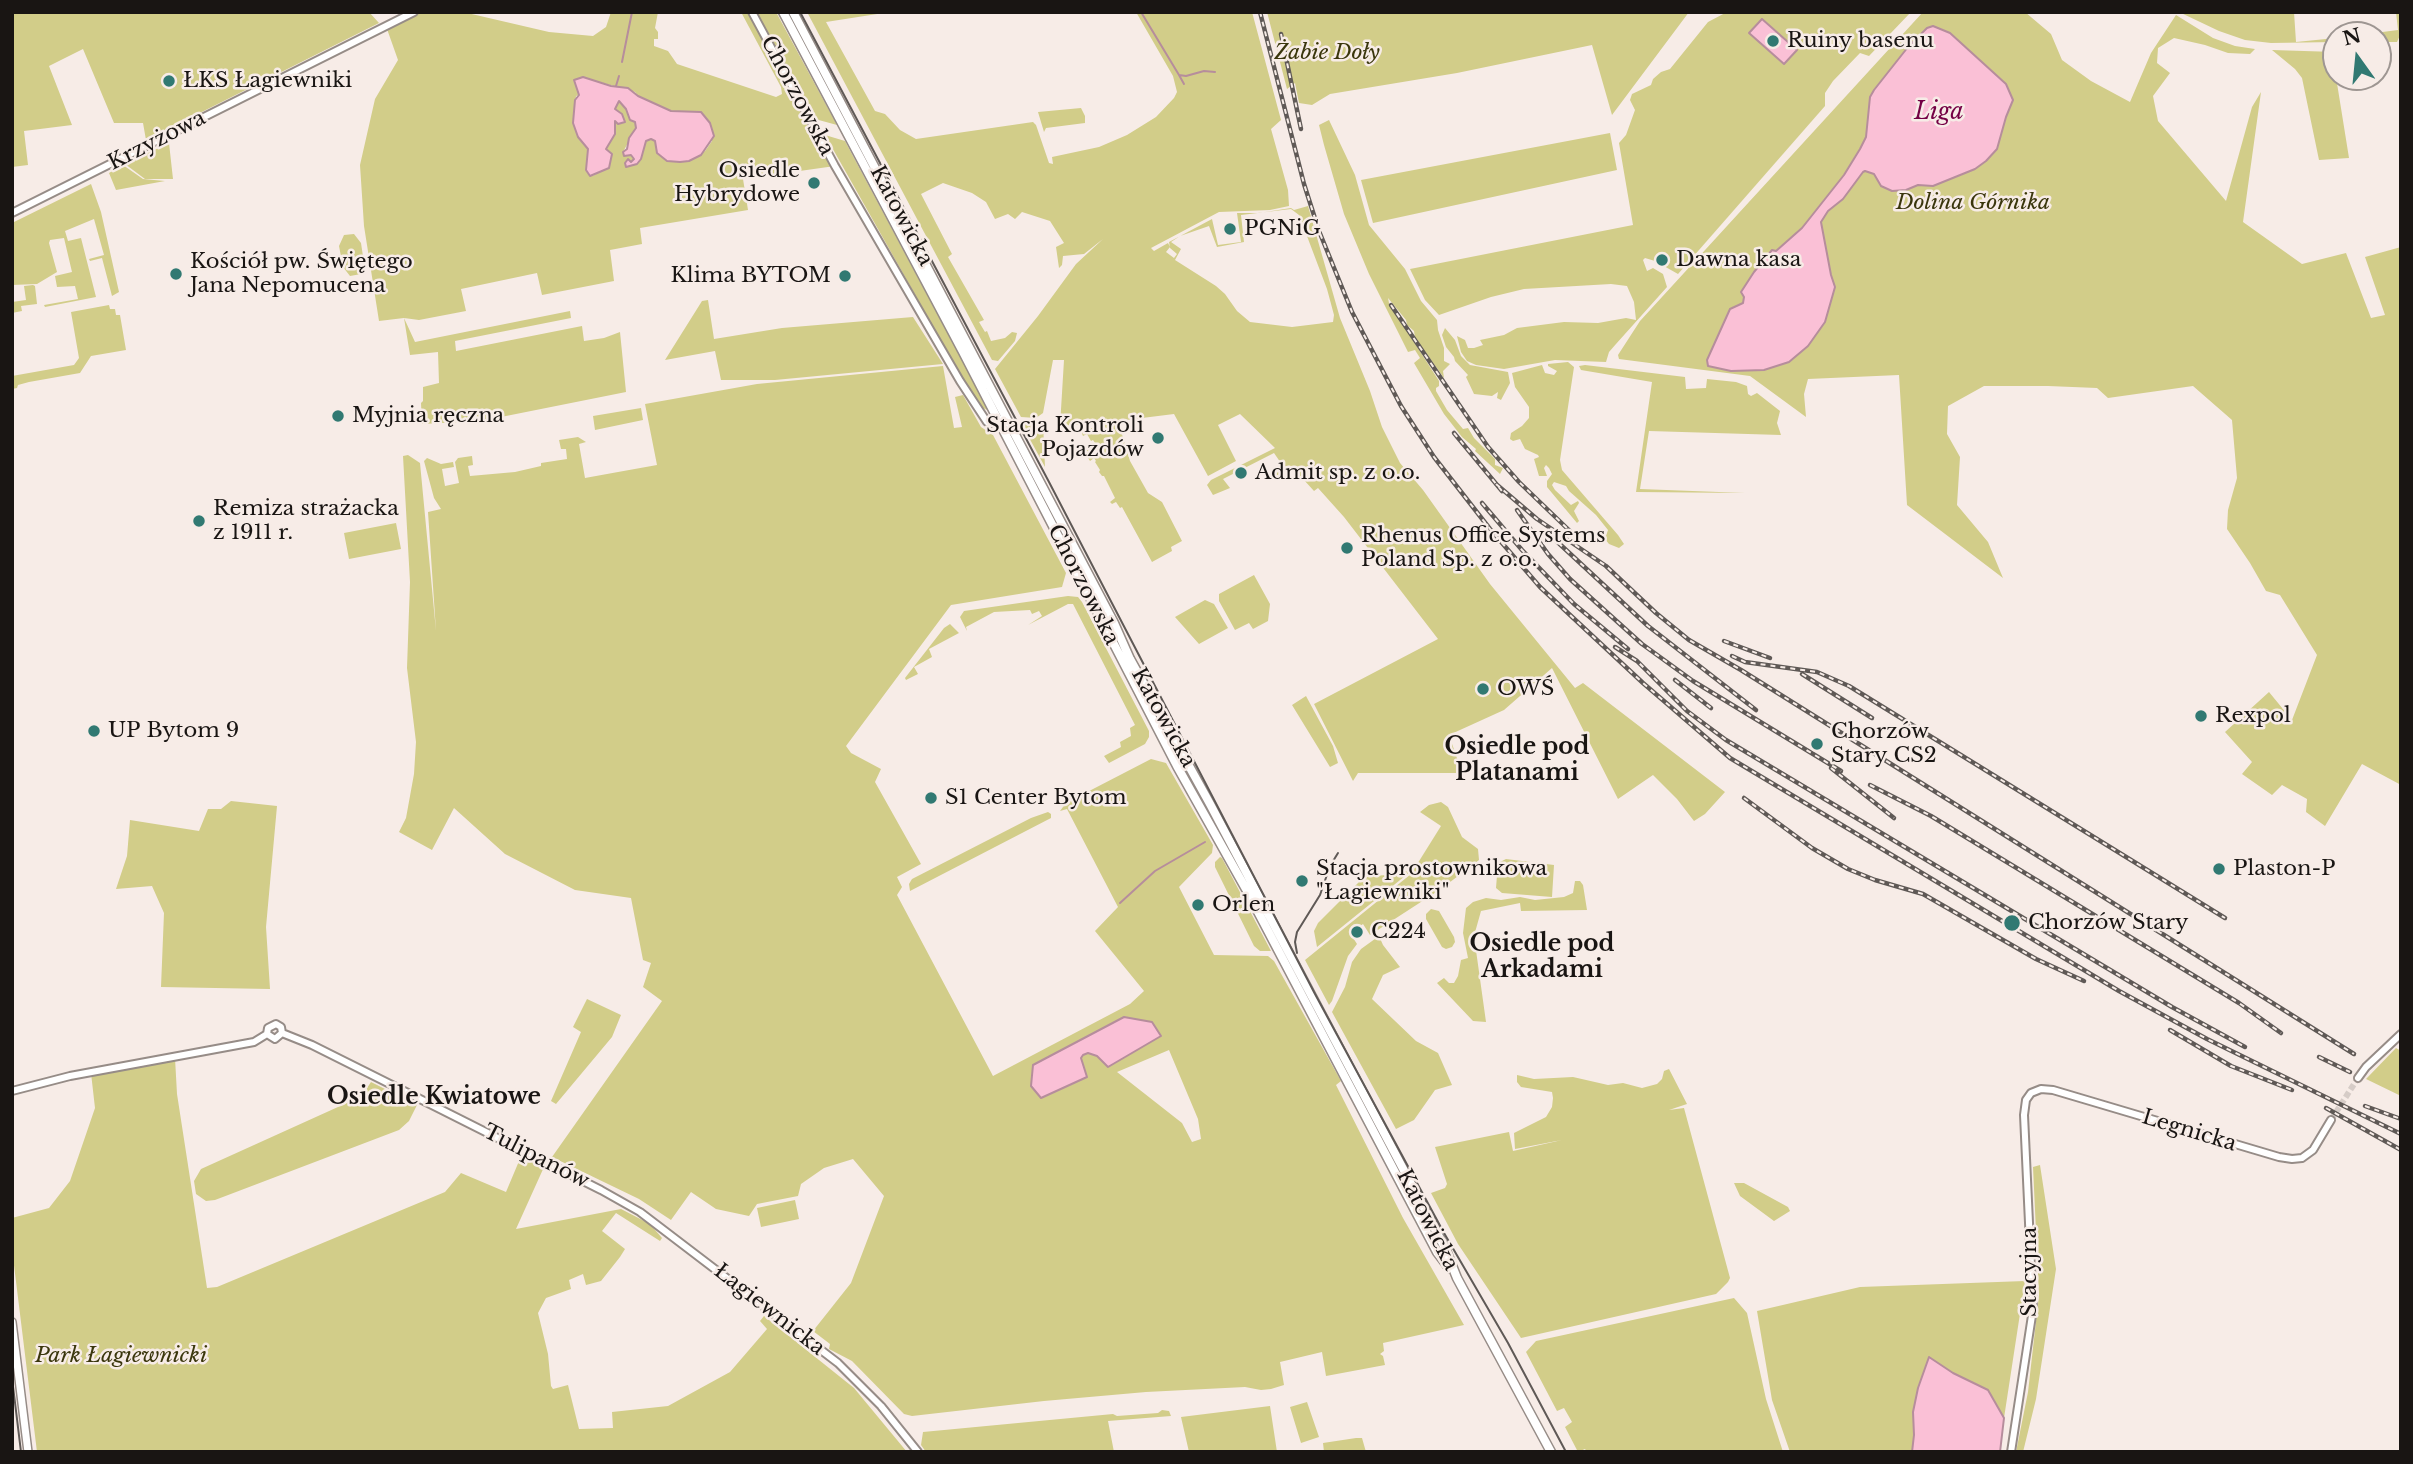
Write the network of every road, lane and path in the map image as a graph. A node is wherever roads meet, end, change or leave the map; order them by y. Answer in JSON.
{"nodes":[{"id":1,"x":414,"y":12,"type":"edge"},
{"id":2,"x":752,"y":12,"type":"edge"},
{"id":3,"x":783,"y":12,"type":"edge"},
{"id":4,"x":793,"y":12,"type":"edge"},
{"id":5,"x":870,"y":158,"type":"joint"},
{"id":6,"x":12,"y":213,"type":"edge"},
{"id":7,"x":1004,"y":419,"type":"junction"},
{"id":8,"x":1307,"y":1007,"type":"joint"},
{"id":9,"x":282,"y":1033,"type":"junction"},
{"id":10,"x":267,"y":1034,"type":"junction"},
{"id":11,"x":2401,"y":1034,"type":"edge"},
{"id":12,"x":2358,"y":1077,"type":"tunnel mouth"},
{"id":13,"x":12,"y":1091,"type":"edge"},
{"id":14,"x":2031,"y":1093,"type":"joint"},
{"id":15,"x":2331,"y":1120,"type":"tunnel mouth"},
{"id":16,"x":601,"y":1190,"type":"joint"},
{"id":17,"x":1457,"y":1278,"type":"junction"},
{"id":18,"x":12,"y":1322,"type":"edge"},
{"id":19,"x":28,"y":1452,"type":"edge"},
{"id":20,"x":918,"y":1452,"type":"edge"},
{"id":21,"x":1550,"y":1452,"type":"edge"},
{"id":22,"x":2011,"y":1452,"type":"edge"}],
"edges":[{"from":1,"to":6,"type":"street","name":"Krzyżowa"},
{"from":2,"to":7,"type":"street","name":"Chorzowska"},
{"from":3,"to":7,"type":"main road","name":"Chorzowska"},
{"from":4,"to":5,"type":"main road","name":"Chorzowska"},
{"from":5,"to":7,"type":"main road","name":"Katowicka"},
{"from":7,"to":8,"type":"main road","name":"Chorzowska"},
{"from":7,"to":17,"type":"main road","name":"Katowicka"},
{"from":8,"to":17,"type":"main road","name":"Katowicka"},
{"from":9,"to":10,"type":"street"},
{"from":9,"to":10,"type":"street"},
{"from":9,"to":16,"type":"street","name":"Tulipanów"},
{"from":10,"to":13,"type":"street"},
{"from":11,"to":12,"type":"street"},
{"from":14,"to":15,"type":"street","name":"Legnicka"},
{"from":14,"to":22,"type":"street","name":"Stacyjna"},
{"from":16,"to":20,"type":"street","name":"Łagiewnicka"},
{"from":17,"to":21,"type":"main road","name":"Katowicka"},
{"from":18,"to":19,"type":"main road"}]}
